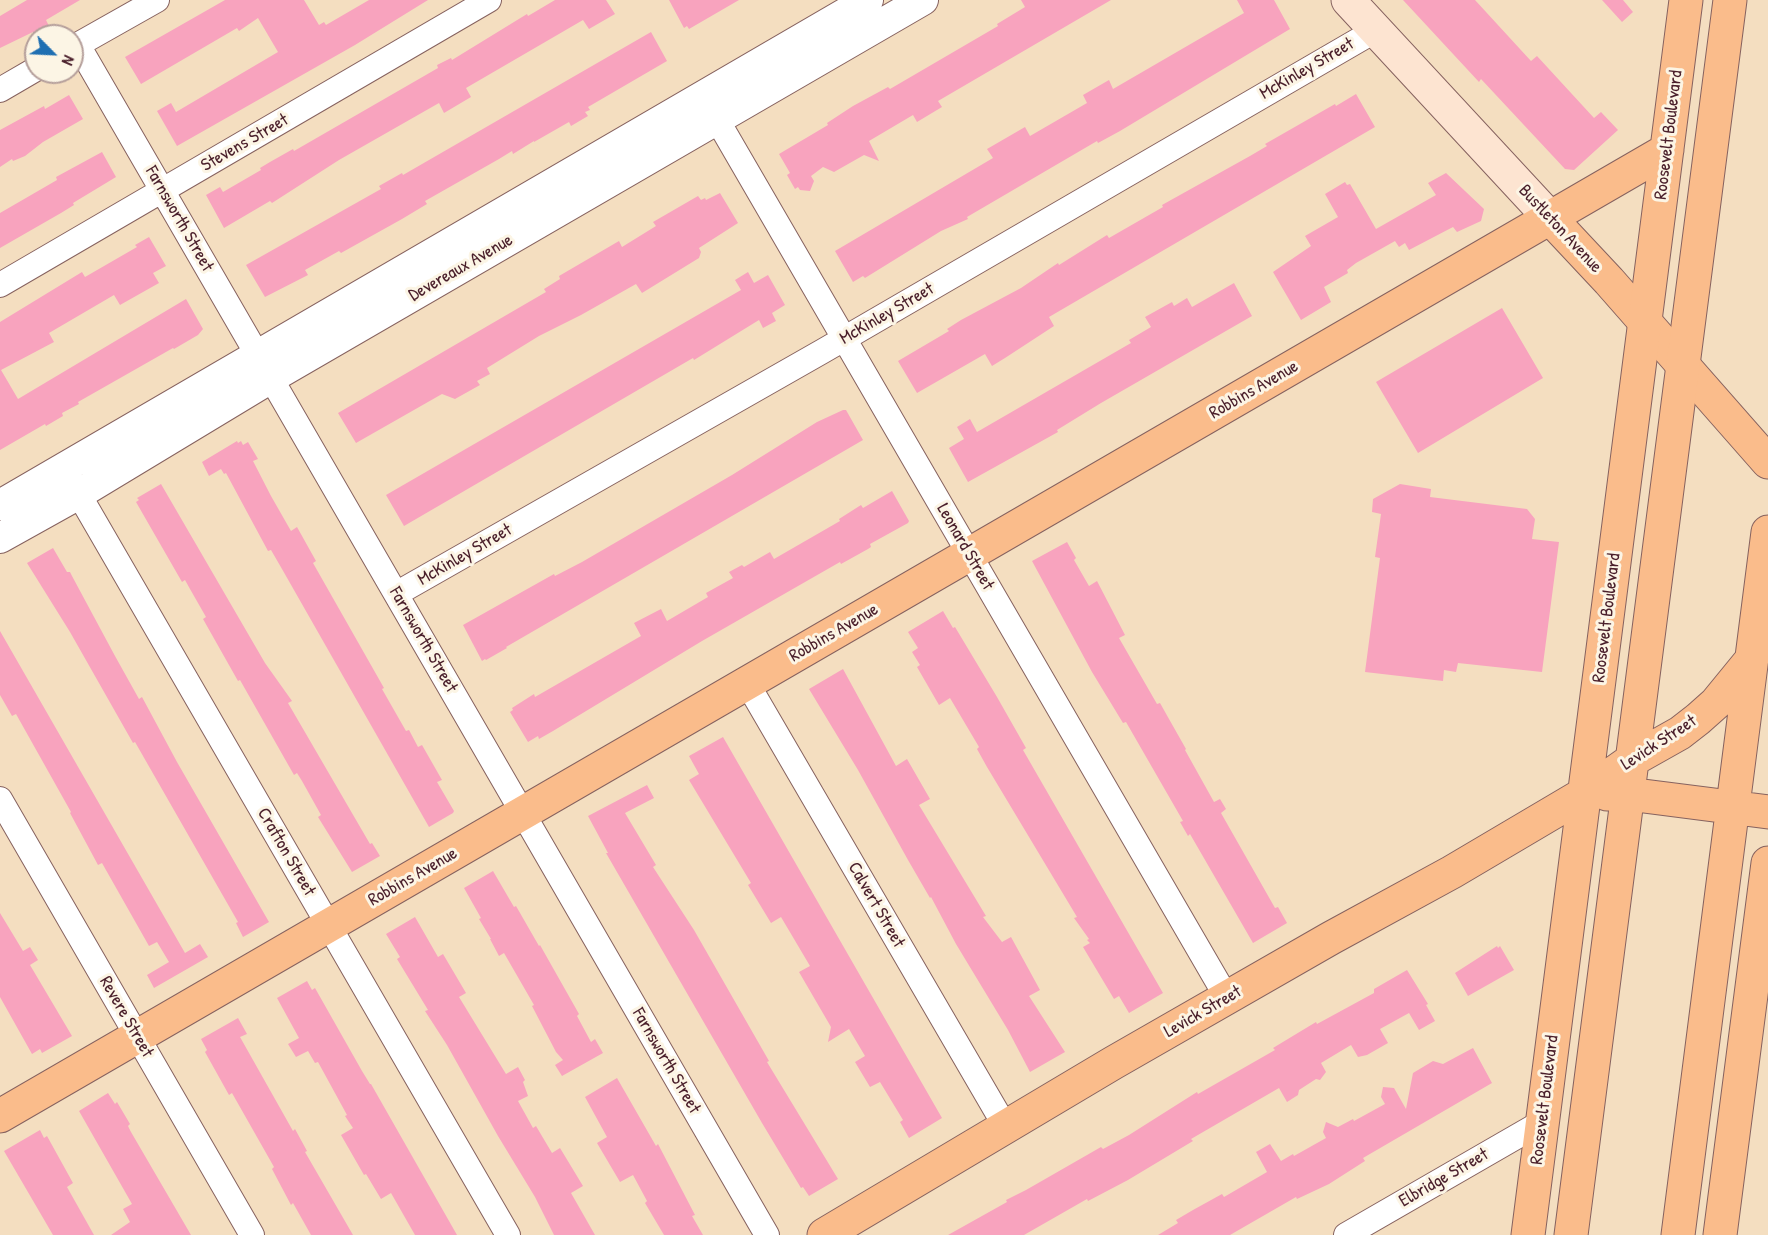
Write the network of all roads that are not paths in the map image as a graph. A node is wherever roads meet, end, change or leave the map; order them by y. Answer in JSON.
{"nodes":[{"id":1,"x":157,"y":0,"type":"edge"},
{"id":2,"x":489,"y":0,"type":"edge"},
{"id":3,"x":868,"y":0,"type":"edge"},
{"id":4,"x":923,"y":0,"type":"edge"},
{"id":5,"x":1348,"y":0,"type":"edge"},
{"id":6,"x":1686,"y":0,"type":"edge"},
{"id":7,"x":1730,"y":0,"type":"edge"},
{"id":8,"x":1376,"y":30,"type":"junction"},
{"id":9,"x":84,"y":42,"type":"edge"},
{"id":10,"x":84,"y":62,"type":"edge"},
{"id":11,"x":24,"y":76,"type":"edge"},
{"id":12,"x":0,"y":90,"type":"edge"},
{"id":13,"x":710,"y":108,"type":"junction"},
{"id":14,"x":1667,"y":150,"type":"junction"},
{"id":15,"x":162,"y":190,"type":"junction"},
{"id":16,"x":1551,"y":218,"type":"junction"},
{"id":17,"x":0,"y":285,"type":"edge"},
{"id":18,"x":1645,"y":322,"type":"junction"},
{"id":19,"x":844,"y":339,"type":"junction"},
{"id":20,"x":1683,"y":365,"type":"junction"},
{"id":21,"x":265,"y":367,"type":"junction"},
{"id":22,"x":1768,"y":462,"type":"edge"},
{"id":23,"x":72,"y":481,"type":"junction"},
{"id":24,"x":0,"y":505,"type":"edge"},
{"id":25,"x":1768,"y":532,"type":"edge"},
{"id":26,"x":0,"y":538,"type":"edge"},
{"id":27,"x":969,"y":554,"type":"junction"},
{"id":28,"x":396,"y":594,"type":"junction"},
{"id":29,"x":1752,"y":658,"type":"junction"},
{"id":30,"x":747,"y":683,"type":"junction"},
{"id":31,"x":1632,"y":760,"type":"junction"},
{"id":32,"x":1584,"y":794,"type":"junction"},
{"id":33,"x":1628,"y":794,"type":"junction"},
{"id":34,"x":0,"y":799,"type":"edge"},
{"id":35,"x":1732,"y":807,"type":"junction"},
{"id":36,"x":1768,"y":812,"type":"edge"},
{"id":37,"x":523,"y":813,"type":"junction"},
{"id":38,"x":1768,"y":863,"type":"edge"},
{"id":39,"x":329,"y":926,"type":"junction"},
{"id":40,"x":1227,"y":998,"type":"junction"},
{"id":41,"x":137,"y":1036,"type":"junction"},
{"id":42,"x":0,"y":1116,"type":"edge"},
{"id":43,"x":1542,"y":1122,"type":"junction"},
{"id":44,"x":1005,"y":1126,"type":"junction"},
{"id":45,"x":1532,"y":1197,"type":"junction"},
{"id":46,"x":252,"y":1235,"type":"edge"},
{"id":47,"x":508,"y":1235,"type":"edge"},
{"id":48,"x":767,"y":1235,"type":"edge"},
{"id":49,"x":824,"y":1235,"type":"edge"},
{"id":50,"x":1346,"y":1235,"type":"edge"},
{"id":51,"x":1528,"y":1235,"type":"edge"},
{"id":52,"x":1536,"y":1235,"type":"edge"},
{"id":53,"x":1571,"y":1235,"type":"edge"},
{"id":54,"x":1678,"y":1235,"type":"edge"},
{"id":55,"x":1720,"y":1235,"type":"edge"}],
"edges":[{"from":1,"to":9,"type":"street"},
{"from":2,"to":15,"type":"street","name":"Stevens Street"},
{"from":3,"to":13,"type":"street","name":"Devereaux Avenue"},
{"from":4,"to":13,"type":"street","name":"Devereaux Avenue"},
{"from":5,"to":8,"type":"main road","name":"Bustleton Avenue"},
{"from":6,"to":14,"type":"main road","name":"Roosevelt Boulevard"},
{"from":7,"to":20,"type":"main road"},
{"from":8,"to":16,"type":"main road","name":"Bustleton Avenue"},
{"from":8,"to":19,"type":"street","name":"McKinley Street"},
{"from":10,"to":15,"type":"street","name":"Farnsworth Street"},
{"from":11,"to":12,"type":"street"},
{"from":13,"to":19,"type":"street","name":"Leonard Street"},
{"from":13,"to":21,"type":"street","name":"Devereaux Avenue"},
{"from":14,"to":16,"type":"main road","name":"Robbins Avenue"},
{"from":14,"to":18,"type":"main road","name":"Roosevelt Boulevard"},
{"from":15,"to":17,"type":"street","name":"Stevens Street"},
{"from":15,"to":21,"type":"street","name":"Farnsworth Street"},
{"from":16,"to":18,"type":"main road","name":"Bustleton Avenue"},
{"from":16,"to":27,"type":"main road","name":"Robbins Avenue"},
{"from":18,"to":20,"type":"main road","name":"Bustleton Avenue"},
{"from":18,"to":32,"type":"main road","name":"Roosevelt Boulevard"},
{"from":19,"to":27,"type":"street","name":"Leonard Street"},
{"from":19,"to":28,"type":"street","name":"McKinley Street"},
{"from":20,"to":22,"type":"main road","name":"Bustleton Avenue"},
{"from":20,"to":31,"type":"main road"},
{"from":21,"to":23,"type":"street","name":"Devereaux Avenue"},
{"from":21,"to":28,"type":"street","name":"Farnsworth Street"},
{"from":23,"to":24,"type":"street","name":"Devereaux Avenue"},
{"from":23,"to":26,"type":"street","name":"Devereaux Avenue"},
{"from":23,"to":39,"type":"street","name":"Crafton Street"},
{"from":25,"to":29,"type":"main road"},
{"from":27,"to":30,"type":"main road","name":"Robbins Avenue"},
{"from":27,"to":40,"type":"street","name":"Leonard Street"},
{"from":28,"to":37,"type":"street","name":"Farnsworth Street"},
{"from":29,"to":31,"type":"main road","name":"Levick Street"},
{"from":29,"to":35,"type":"main road"},
{"from":30,"to":37,"type":"main road","name":"Robbins Avenue"},
{"from":30,"to":44,"type":"street","name":"Calvert Street"},
{"from":31,"to":32,"type":"main road","name":"Levick Street"},
{"from":31,"to":33,"type":"main road"},
{"from":32,"to":33,"type":"main road","name":"Levick Street"},
{"from":32,"to":40,"type":"main road","name":"Levick Street"},
{"from":32,"to":43,"type":"main road","name":"Roosevelt Boulevard"},
{"from":33,"to":35,"type":"main road","name":"Levick Street"},
{"from":33,"to":53,"type":"main road"},
{"from":34,"to":41,"type":"street","name":"Revere Street"},
{"from":35,"to":36,"type":"main road","name":"Levick Street"},
{"from":35,"to":54,"type":"main road"},
{"from":37,"to":39,"type":"main road","name":"Robbins Avenue"},
{"from":37,"to":48,"type":"street","name":"Farnsworth Street"},
{"from":38,"to":55,"type":"main road"},
{"from":39,"to":41,"type":"main road","name":"Robbins Avenue"},
{"from":39,"to":47,"type":"street","name":"Crafton Street"},
{"from":40,"to":44,"type":"main road","name":"Levick Street"},
{"from":41,"to":42,"type":"main road","name":"Robbins Avenue"},
{"from":41,"to":46,"type":"street","name":"Revere Street"},
{"from":43,"to":45,"type":"main road","name":"Roosevelt Boulevard"},
{"from":43,"to":50,"type":"street","name":"Elbridge Street"},
{"from":44,"to":49,"type":"main road","name":"Levick Street"},
{"from":45,"to":51,"type":"main road","name":"Roosevelt Boulevard"},
{"from":45,"to":52,"type":"main road"}]}
